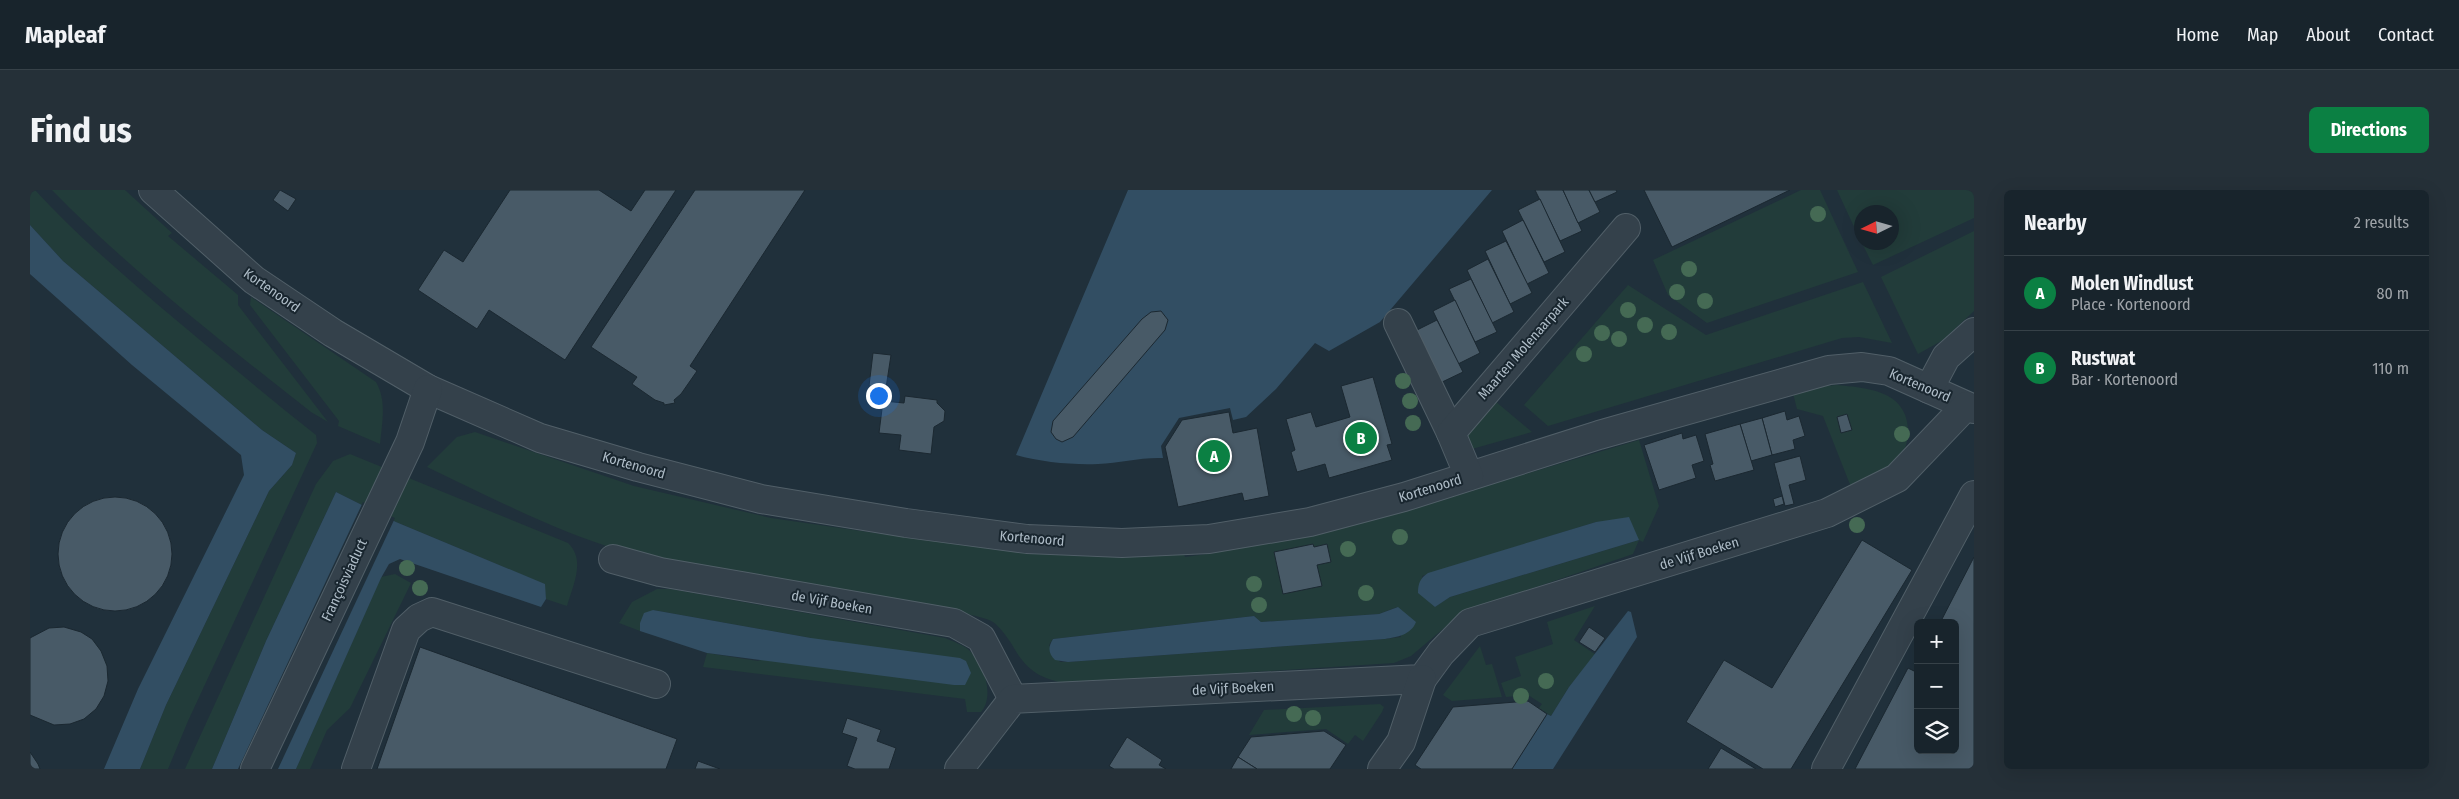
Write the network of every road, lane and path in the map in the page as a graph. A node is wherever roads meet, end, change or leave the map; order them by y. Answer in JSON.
{"nodes":[{"id":1,"x":153,"y":190,"type":"edge"},
{"id":2,"x":1626,"y":228,"type":"dead end"},
{"id":3,"x":1398,"y":323,"type":"dead end"},
{"id":4,"x":1974,"y":332,"type":"edge"},
{"id":5,"x":1929,"y":388,"type":"junction"},
{"id":6,"x":428,"y":389,"type":"junction"},
{"id":7,"x":1970,"y":407,"type":"edge"},
{"id":8,"x":1451,"y":433,"type":"junction"},
{"id":9,"x":1469,"y":476,"type":"junction"},
{"id":10,"x":1974,"y":495,"type":"edge"},
{"id":11,"x":613,"y":559,"type":"dead end"},
{"id":12,"x":1422,"y":679,"type":"junction"},
{"id":13,"x":656,"y":684,"type":"dead end"},
{"id":14,"x":1013,"y":699,"type":"junction"},
{"id":15,"x":255,"y":769,"type":"edge"},
{"id":16,"x":356,"y":769,"type":"edge"},
{"id":17,"x":959,"y":769,"type":"edge"},
{"id":18,"x":1382,"y":769,"type":"edge"},
{"id":19,"x":1826,"y":769,"type":"edge"}],
"edges":[{"from":1,"to":6,"type":"street","name":"Kortenoord"},
{"from":2,"to":8,"type":"street","name":"Maarten Molenaarpark"},
{"from":3,"to":8,"type":"street"},
{"from":4,"to":5,"type":"street"},
{"from":5,"to":7,"type":"street","name":"Kortenoord"},
{"from":5,"to":9,"type":"street","name":"Kortenoord"},
{"from":6,"to":9,"type":"street","name":"Kortenoord"},
{"from":6,"to":15,"type":"street","name":"Françoisviaduct"},
{"from":7,"to":12,"type":"street","name":"de Vijf Boeken"},
{"from":8,"to":9,"type":"street"},
{"from":10,"to":19,"type":"street"},
{"from":11,"to":14,"type":"street","name":"de Vijf Boeken"},
{"from":12,"to":14,"type":"street","name":"de Vijf Boeken"},
{"from":12,"to":18,"type":"street","name":"de Vijf Boeken"},
{"from":13,"to":16,"type":"street"},
{"from":14,"to":17,"type":"street"}]}
